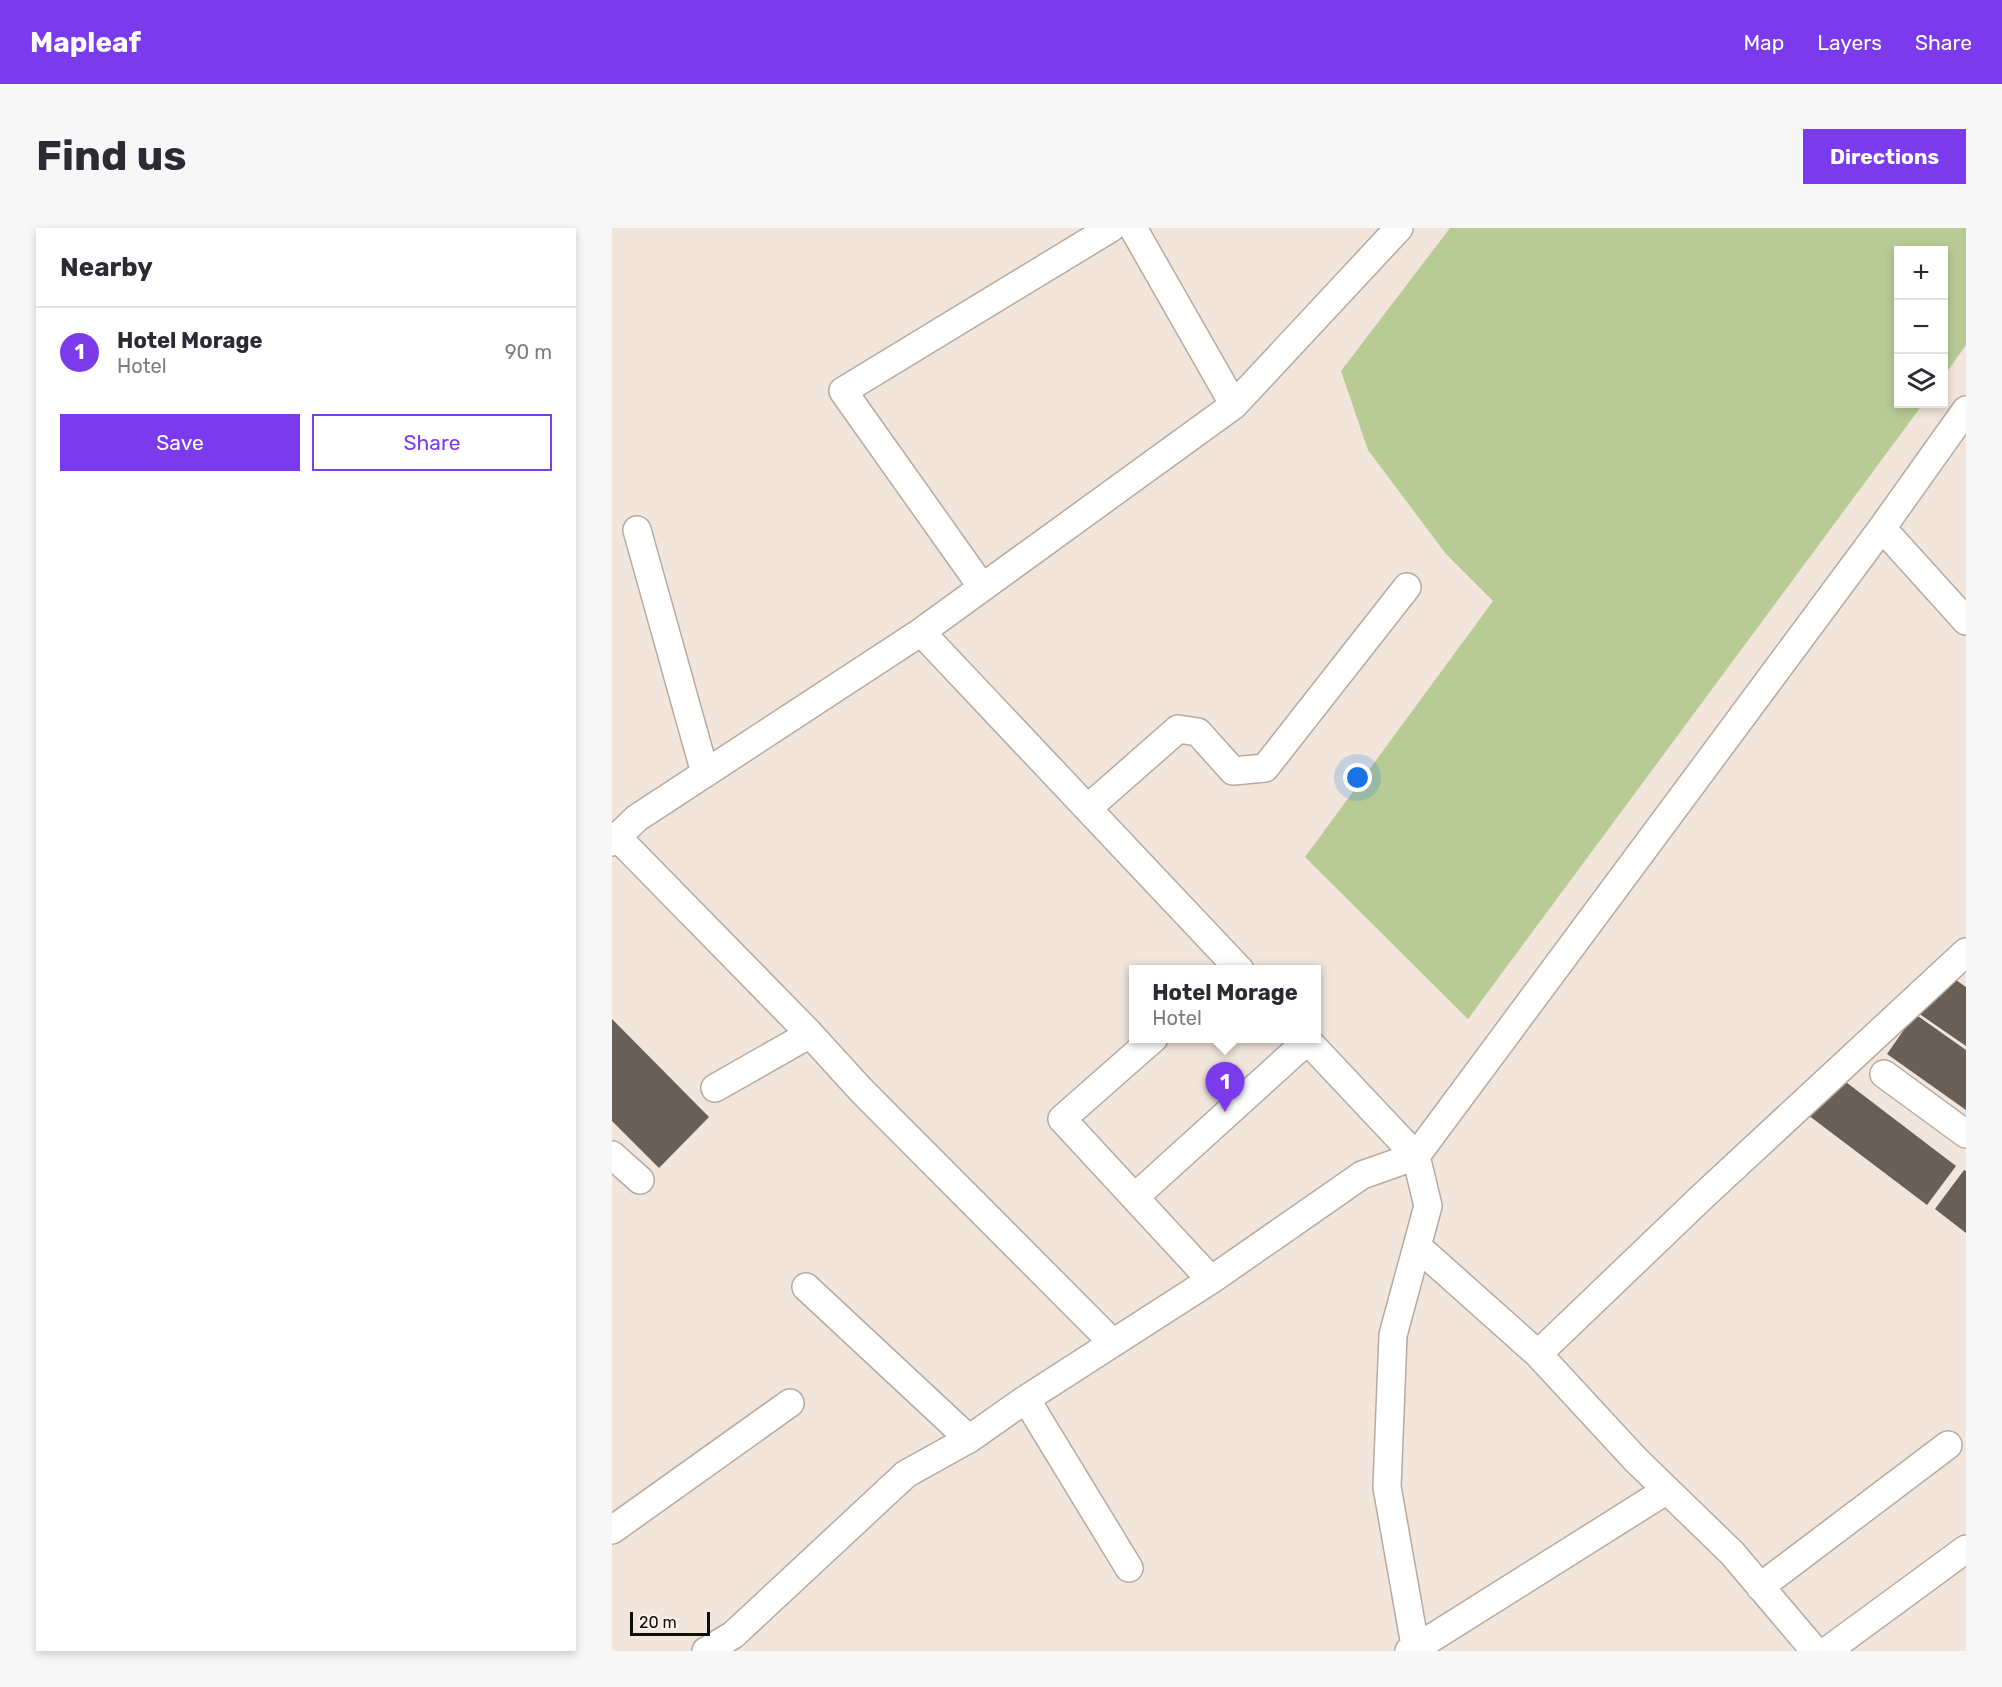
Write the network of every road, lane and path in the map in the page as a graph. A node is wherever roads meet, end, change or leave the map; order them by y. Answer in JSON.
{"nodes":[{"id":1,"x":1111,"y":228,"type":"edge"},
{"id":2,"x":1133,"y":228,"type":"edge"},
{"id":3,"x":1393,"y":230,"type":"edge"},
{"id":4,"x":1234,"y":405,"type":"junction"},
{"id":5,"x":1966,"y":410,"type":"edge"},
{"id":6,"x":1882,"y":528,"type":"junction"},
{"id":7,"x":637,"y":530,"type":"dead end"},
{"id":8,"x":982,"y":587,"type":"junction"},
{"id":9,"x":1407,"y":587,"type":"dead end"},
{"id":10,"x":1966,"y":621,"type":"edge"},
{"id":11,"x":921,"y":632,"type":"junction"},
{"id":12,"x":705,"y":773,"type":"junction"},
{"id":13,"x":1088,"y":808,"type":"junction"},
{"id":14,"x":615,"y":839,"type":"edge"},
{"id":15,"x":1966,"y":952,"type":"edge"},
{"id":16,"x":1233,"y":965,"type":"edge"},
{"id":17,"x":810,"y":1034,"type":"junction"},
{"id":18,"x":1148,"y":1043,"type":"edge"},
{"id":19,"x":1303,"y":1043,"type":"edge"},
{"id":20,"x":1309,"y":1043,"type":"edge"},
{"id":21,"x":1884,"y":1074,"type":"dead end"},
{"id":22,"x":715,"y":1088,"type":"dead end"},
{"id":23,"x":1966,"y":1134,"type":"edge"},
{"id":24,"x":612,"y":1155,"type":"edge"},
{"id":25,"x":1416,"y":1156,"type":"junction"},
{"id":26,"x":640,"y":1180,"type":"dead end"},
{"id":27,"x":1135,"y":1197,"type":"junction"},
{"id":28,"x":1418,"y":1246,"type":"junction"},
{"id":29,"x":1211,"y":1280,"type":"junction"},
{"id":30,"x":806,"y":1287,"type":"dead end"},
{"id":31,"x":1112,"y":1342,"type":"junction"},
{"id":32,"x":1538,"y":1353,"type":"junction"},
{"id":33,"x":1026,"y":1399,"type":"junction"},
{"id":34,"x":790,"y":1402,"type":"dead end"},
{"id":35,"x":969,"y":1439,"type":"junction"},
{"id":36,"x":1948,"y":1445,"type":"dead end"},
{"id":37,"x":1667,"y":1490,"type":"junction"},
{"id":38,"x":612,"y":1530,"type":"edge"},
{"id":39,"x":1966,"y":1549,"type":"edge"},
{"id":40,"x":1129,"y":1568,"type":"dead end"},
{"id":41,"x":1760,"y":1587,"type":"junction"},
{"id":42,"x":1414,"y":1650,"type":"edge"},
{"id":43,"x":706,"y":1651,"type":"edge"},
{"id":44,"x":1815,"y":1651,"type":"edge"},
{"id":45,"x":1827,"y":1651,"type":"edge"}],
"edges":[{"from":1,"to":8,"type":"street"},
{"from":2,"to":4,"type":"street"},
{"from":3,"to":4,"type":"street"},
{"from":4,"to":8,"type":"street"},
{"from":5,"to":6,"type":"street"},
{"from":6,"to":10,"type":"street"},
{"from":6,"to":25,"type":"street"},
{"from":7,"to":12,"type":"street"},
{"from":8,"to":11,"type":"street"},
{"from":9,"to":13,"type":"street"},
{"from":11,"to":12,"type":"street"},
{"from":11,"to":13,"type":"street"},
{"from":12,"to":14,"type":"street"},
{"from":13,"to":16,"type":"street"},
{"from":14,"to":17,"type":"street"},
{"from":15,"to":32,"type":"street"},
{"from":17,"to":22,"type":"street"},
{"from":17,"to":31,"type":"street"},
{"from":18,"to":27,"type":"street"},
{"from":19,"to":27,"type":"street"},
{"from":20,"to":25,"type":"street"},
{"from":21,"to":23,"type":"street"},
{"from":24,"to":26,"type":"street"},
{"from":25,"to":28,"type":"street"},
{"from":25,"to":29,"type":"street"},
{"from":27,"to":29,"type":"street"},
{"from":28,"to":32,"type":"street"},
{"from":28,"to":42,"type":"street"},
{"from":29,"to":31,"type":"street"},
{"from":30,"to":35,"type":"street"},
{"from":31,"to":33,"type":"street"},
{"from":32,"to":37,"type":"street"},
{"from":33,"to":35,"type":"street"},
{"from":33,"to":40,"type":"street"},
{"from":34,"to":38,"type":"street"},
{"from":35,"to":43,"type":"street"},
{"from":36,"to":41,"type":"street"},
{"from":37,"to":41,"type":"street"},
{"from":37,"to":42,"type":"street"},
{"from":39,"to":45,"type":"street"},
{"from":41,"to":44,"type":"street"}]}
